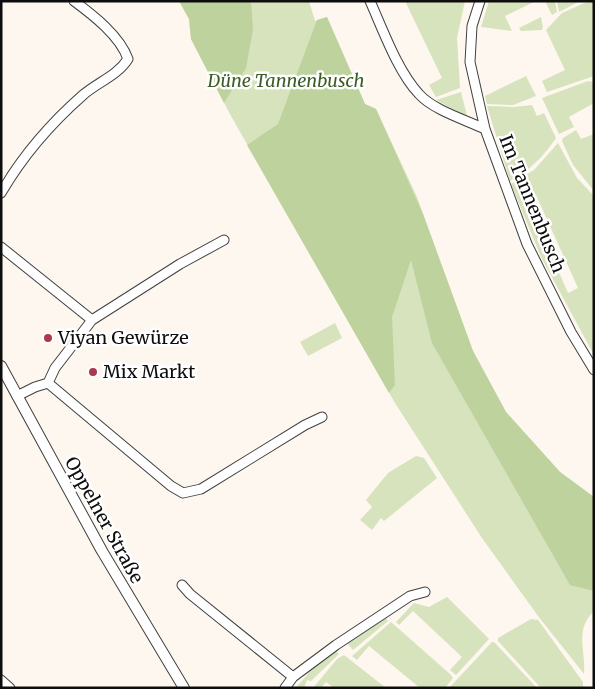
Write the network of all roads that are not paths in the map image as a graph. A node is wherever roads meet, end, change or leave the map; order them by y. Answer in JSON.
{"nodes":[{"id":1,"x":74,"y":1,"type":"edge"},
{"id":2,"x":370,"y":1,"type":"edge"},
{"id":3,"x":480,"y":1,"type":"edge"},
{"id":4,"x":485,"y":129,"type":"junction"},
{"id":5,"x":1,"y":193,"type":"edge"},
{"id":6,"x":224,"y":240,"type":"dead end"},
{"id":7,"x":1,"y":247,"type":"edge"},
{"id":8,"x":92,"y":320,"type":"junction"},
{"id":9,"x":1,"y":366,"type":"edge"},
{"id":10,"x":594,"y":370,"type":"edge"},
{"id":11,"x":48,"y":383,"type":"junction"},
{"id":12,"x":17,"y":396,"type":"junction"},
{"id":13,"x":322,"y":418,"type":"dead end"},
{"id":14,"x":182,"y":585,"type":"dead end"},
{"id":15,"x":425,"y":592,"type":"dead end"},
{"id":16,"x":293,"y":677,"type":"junction"},
{"id":17,"x":1,"y":680,"type":"edge"},
{"id":18,"x":10,"y":688,"type":"edge"},
{"id":19,"x":184,"y":688,"type":"edge"},
{"id":20,"x":286,"y":688,"type":"edge"}],
"edges":[{"from":1,"to":5,"type":"street"},
{"from":2,"to":4,"type":"street","name":"Im Tannenbusch"},
{"from":3,"to":4,"type":"street","name":"Im Tannenbusch"},
{"from":4,"to":10,"type":"street","name":"Im Tannenbusch"},
{"from":6,"to":8,"type":"street"},
{"from":7,"to":8,"type":"street"},
{"from":8,"to":11,"type":"street"},
{"from":9,"to":12,"type":"street","name":"Oppelner Straße"},
{"from":11,"to":12,"type":"street"},
{"from":11,"to":13,"type":"street"},
{"from":12,"to":19,"type":"street","name":"Oppelner Straße"},
{"from":14,"to":16,"type":"street"},
{"from":15,"to":16,"type":"street"},
{"from":16,"to":20,"type":"street"},
{"from":17,"to":18,"type":"street"}]}
